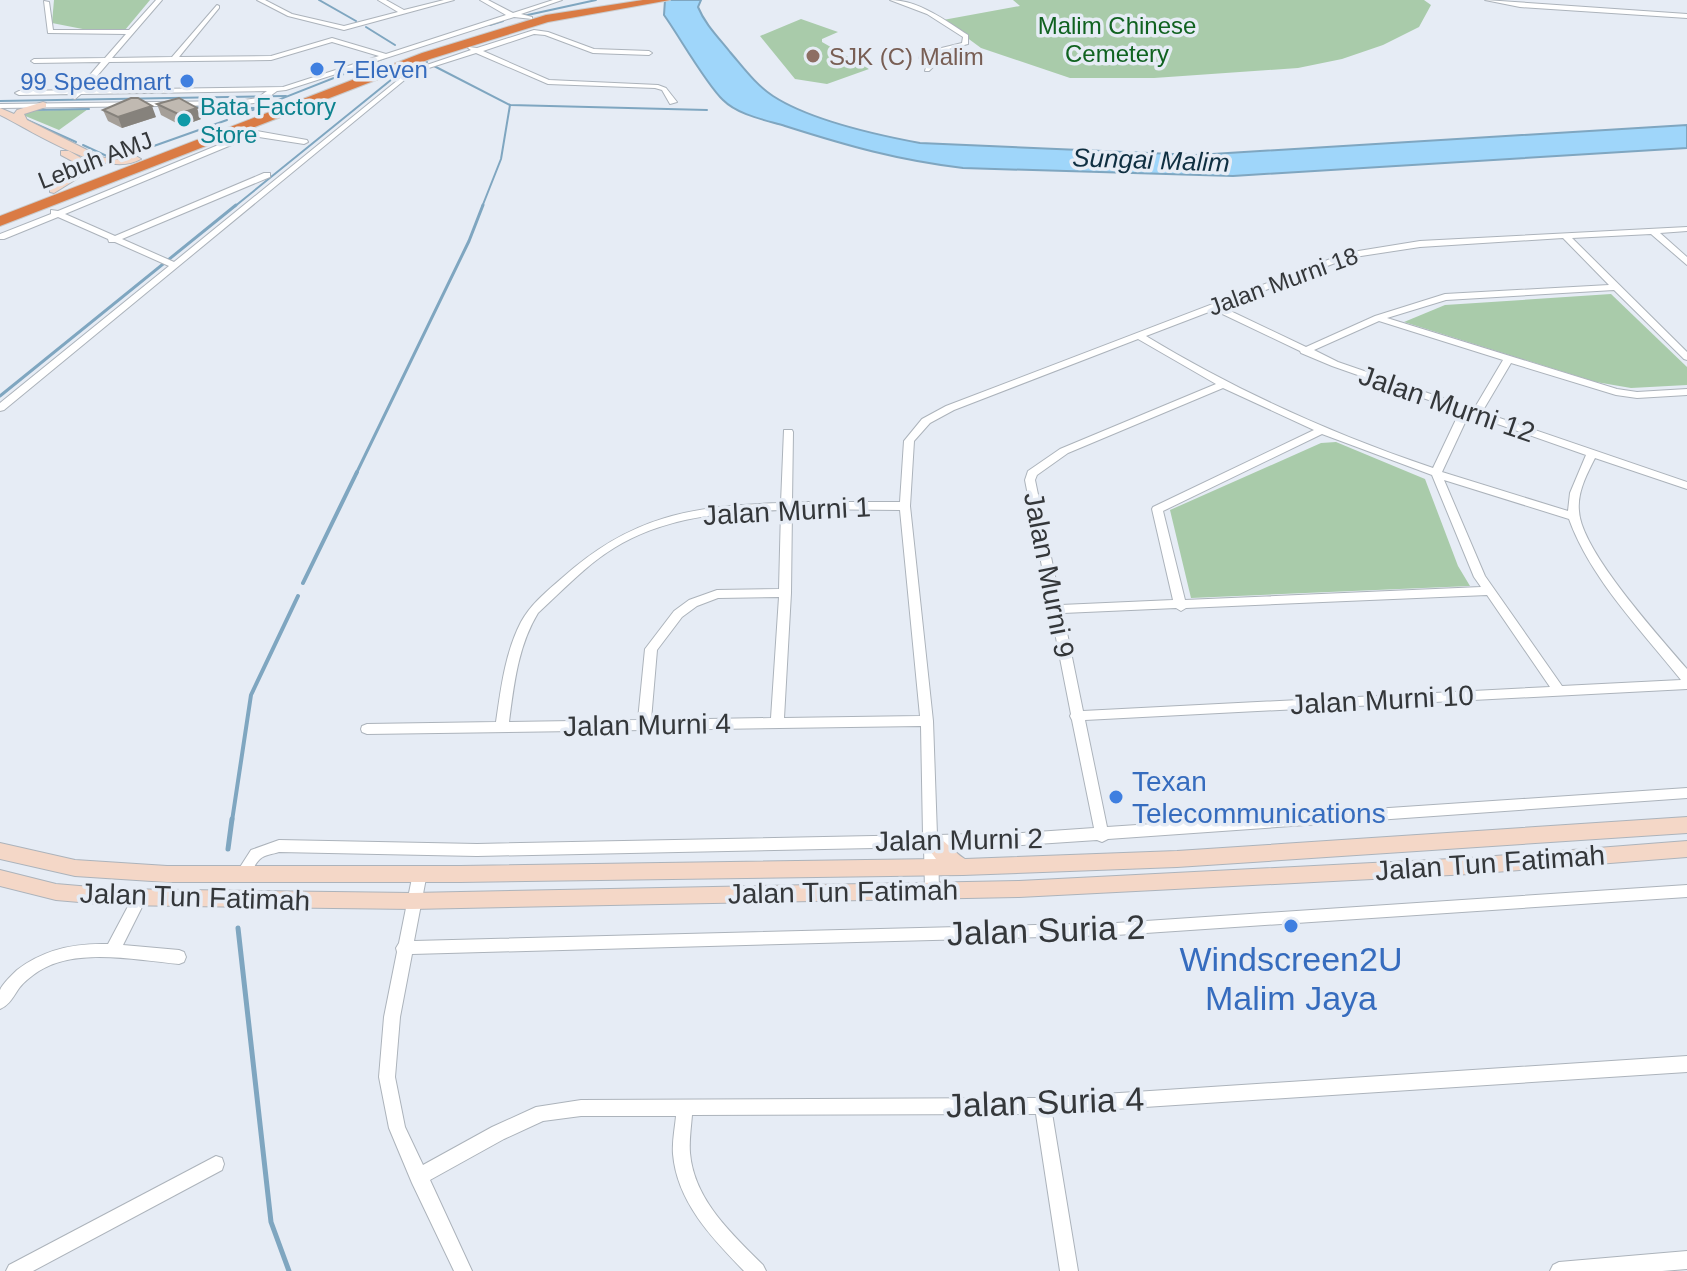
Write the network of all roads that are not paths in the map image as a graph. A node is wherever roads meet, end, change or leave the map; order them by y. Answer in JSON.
{"nodes":[{"id":1,"x":159,"y":0,"type":"edge"},
{"id":2,"x":260,"y":0,"type":"edge"},
{"id":3,"x":381,"y":0,"type":"edge"},
{"id":4,"x":451,"y":0,"type":"edge"},
{"id":5,"x":483,"y":0,"type":"edge"},
{"id":6,"x":559,"y":0,"type":"edge"},
{"id":7,"x":627,"y":0,"type":"edge"},
{"id":8,"x":664,"y":0,"type":"edge"},
{"id":9,"x":893,"y":0,"type":"edge"},
{"id":10,"x":1488,"y":0,"type":"edge"},
{"id":11,"x":46,"y":2,"type":"edge"},
{"id":12,"x":644,"y":2,"type":"edge"},
{"id":13,"x":217,"y":7,"type":"dead end"},
{"id":14,"x":404,"y":13,"type":"junction"},
{"id":15,"x":509,"y":14,"type":"junction"},
{"id":16,"x":1687,"y":16,"type":"edge"},
{"id":17,"x":530,"y":18,"type":"junction"},
{"id":18,"x":497,"y":27,"type":"junction"},
{"id":19,"x":130,"y":32,"type":"junction"},
{"id":20,"x":467,"y":47,"type":"junction"},
{"id":21,"x":649,"y":53,"type":"dead end"},
{"id":22,"x":383,"y":55,"type":"junction"},
{"id":23,"x":174,"y":59,"type":"junction"},
{"id":24,"x":107,"y":60,"type":"junction"},
{"id":25,"x":34,"y":61,"type":"dead end"},
{"id":26,"x":927,"y":70,"type":"dead end"},
{"id":27,"x":272,"y":92,"type":"junction"},
{"id":28,"x":19,"y":93,"type":"dead end"},
{"id":29,"x":73,"y":99,"type":"junction"},
{"id":30,"x":673,"y":102,"type":"dead end"},
{"id":31,"x":43,"y":105,"type":"junction"},
{"id":32,"x":0,"y":109,"type":"edge"},
{"id":33,"x":11,"y":120,"type":"edge"},
{"id":34,"x":237,"y":129,"type":"junction"},
{"id":35,"x":252,"y":134,"type":"junction"},
{"id":36,"x":304,"y":142,"type":"dead end"},
{"id":37,"x":136,"y":159,"type":"junction"},
{"id":38,"x":267,"y":175,"type":"dead end"},
{"id":39,"x":54,"y":190,"type":"junction"},
{"id":40,"x":41,"y":205,"type":"junction"},
{"id":41,"x":0,"y":212,"type":"edge"},
{"id":42,"x":56,"y":214,"type":"junction"},
{"id":43,"x":0,"y":221,"type":"edge"},
{"id":44,"x":1687,"y":229,"type":"edge"},
{"id":45,"x":1652,"y":230,"type":"junction"},
{"id":46,"x":1565,"y":236,"type":"junction"},
{"id":47,"x":1,"y":237,"type":"edge"},
{"id":48,"x":112,"y":240,"type":"junction"},
{"id":49,"x":1687,"y":262,"type":"edge"},
{"id":50,"x":168,"y":263,"type":"junction"},
{"id":51,"x":1614,"y":287,"type":"junction"},
{"id":52,"x":1214,"y":306,"type":"junction"},
{"id":53,"x":1378,"y":318,"type":"junction"},
{"id":54,"x":1138,"y":335,"type":"junction"},
{"id":55,"x":1304,"y":351,"type":"junction"},
{"id":56,"x":1687,"y":357,"type":"edge"},
{"id":57,"x":1508,"y":360,"type":"junction"},
{"id":58,"x":1221,"y":385,"type":"junction"},
{"id":59,"x":1687,"y":392,"type":"edge"},
{"id":60,"x":0,"y":408,"type":"edge"},
{"id":61,"x":1471,"y":413,"type":"junction"},
{"id":62,"x":1320,"y":431,"type":"junction"},
{"id":63,"x":788,"y":432,"type":"dead end"},
{"id":64,"x":1592,"y":453,"type":"junction"},
{"id":65,"x":1436,"y":473,"type":"junction"},
{"id":66,"x":1687,"y":486,"type":"edge"},
{"id":67,"x":905,"y":506,"type":"junction"},
{"id":68,"x":785,"y":507,"type":"junction"},
{"id":69,"x":1574,"y":517,"type":"junction"},
{"id":70,"x":1488,"y":591,"type":"junction"},
{"id":71,"x":785,"y":593,"type":"junction"},
{"id":72,"x":1181,"y":607,"type":"junction"},
{"id":73,"x":1058,"y":609,"type":"junction"},
{"id":74,"x":1687,"y":678,"type":"edge"},
{"id":75,"x":1687,"y":684,"type":"edge"},
{"id":76,"x":1558,"y":689,"type":"junction"},
{"id":77,"x":1076,"y":716,"type":"junction"},
{"id":78,"x":927,"y":721,"type":"junction"},
{"id":79,"x":777,"y":724,"type":"junction"},
{"id":80,"x":644,"y":725,"type":"junction"},
{"id":81,"x":502,"y":727,"type":"junction"},
{"id":82,"x":367,"y":729,"type":"dead end"},
{"id":83,"x":1687,"y":793,"type":"edge"},
{"id":84,"x":1687,"y":825,"type":"edge"},
{"id":85,"x":1102,"y":836,"type":"junction"},
{"id":86,"x":931,"y":840,"type":"junction"},
{"id":87,"x":1687,"y":849,"type":"edge"},
{"id":88,"x":0,"y":851,"type":"edge"},
{"id":89,"x":931,"y":867,"type":"junction"},
{"id":90,"x":963,"y":867,"type":"junction"},
{"id":91,"x":420,"y":873,"type":"junction"},
{"id":92,"x":242,"y":875,"type":"junction"},
{"id":93,"x":0,"y":878,"type":"edge"},
{"id":94,"x":932,"y":891,"type":"junction"},
{"id":95,"x":1687,"y":891,"type":"edge"},
{"id":96,"x":139,"y":899,"type":"junction"},
{"id":97,"x":412,"y":901,"type":"junction"},
{"id":98,"x":403,"y":948,"type":"junction"},
{"id":99,"x":112,"y":952,"type":"junction"},
{"id":100,"x":179,"y":957,"type":"dead end"},
{"id":101,"x":0,"y":1002,"type":"edge"},
{"id":102,"x":1687,"y":1064,"type":"edge"},
{"id":103,"x":1043,"y":1106,"type":"junction"},
{"id":104,"x":685,"y":1107,"type":"junction"},
{"id":105,"x":216,"y":1164,"type":"dead end"},
{"id":106,"x":418,"y":1177,"type":"junction"},
{"id":107,"x":1682,"y":1264,"type":"edge"},
{"id":108,"x":15,"y":1271,"type":"edge"},
{"id":109,"x":463,"y":1271,"type":"edge"},
{"id":110,"x":757,"y":1271,"type":"edge"},
{"id":111,"x":1069,"y":1271,"type":"edge"},
{"id":112,"x":1559,"y":1271,"type":"edge"}],
"edges":[{"from":1,"to":19,"type":"street"},
{"from":2,"to":14,"type":"street"},
{"from":3,"to":14,"type":"street"},
{"from":4,"to":14,"type":"street"},
{"from":5,"to":15,"type":"street"},
{"from":6,"to":15,"type":"street"},
{"from":7,"to":17,"type":"highway","name":"Lebuh AMJ"},
{"from":8,"to":12,"type":"highway","name":"Lebuh AMJ"},
{"from":9,"to":26,"type":"street"},
{"from":10,"to":16,"type":"street"},
{"from":11,"to":19,"type":"street"},
{"from":12,"to":20,"type":"highway","name":"Lebuh AMJ"},
{"from":13,"to":23,"type":"street"},
{"from":15,"to":17,"type":"street"},
{"from":15,"to":18,"type":"street"},
{"from":15,"to":22,"type":"street"},
{"from":17,"to":18,"type":"highway","name":"Lebuh AMJ"},
{"from":18,"to":37,"type":"highway","name":"Lebuh AMJ"},
{"from":19,"to":24,"type":"street"},
{"from":20,"to":21,"type":"street"},
{"from":20,"to":30,"type":"street"},
{"from":20,"to":34,"type":"highway","name":"Lebuh AMJ"},
{"from":20,"to":50,"type":"street"},
{"from":22,"to":23,"type":"street"},
{"from":22,"to":27,"type":"street"},
{"from":23,"to":24,"type":"street"},
{"from":24,"to":25,"type":"street"},
{"from":24,"to":29,"type":"street"},
{"from":27,"to":29,"type":"street"},
{"from":27,"to":29,"type":"street"},
{"from":28,"to":29,"type":"street"},
{"from":29,"to":31,"type":"street"},
{"from":31,"to":32,"type":"street"},
{"from":31,"to":33,"type":"main road"},
{"from":32,"to":33,"type":"main road"},
{"from":33,"to":37,"type":"main road"},
{"from":33,"to":39,"type":"main road"},
{"from":34,"to":35,"type":"street"},
{"from":34,"to":40,"type":"highway","name":"Lebuh AMJ"},
{"from":35,"to":36,"type":"street"},
{"from":35,"to":42,"type":"street"},
{"from":37,"to":39,"type":"highway","name":"Lebuh AMJ"},
{"from":38,"to":48,"type":"street"},
{"from":39,"to":41,"type":"highway","name":"Lebuh AMJ"},
{"from":40,"to":42,"type":"street"},
{"from":40,"to":43,"type":"highway","name":"Lebuh AMJ"},
{"from":42,"to":47,"type":"street"},
{"from":42,"to":48,"type":"street"},
{"from":44,"to":45,"type":"street","name":"Jalan Murni 18"},
{"from":45,"to":46,"type":"street","name":"Jalan Murni 18"},
{"from":45,"to":49,"type":"street"},
{"from":46,"to":51,"type":"street"},
{"from":46,"to":52,"type":"street","name":"Jalan Murni 18"},
{"from":48,"to":50,"type":"street"},
{"from":50,"to":60,"type":"street"},
{"from":51,"to":53,"type":"street"},
{"from":51,"to":56,"type":"street"},
{"from":52,"to":54,"type":"street","name":"Jalan Murni 18"},
{"from":52,"to":55,"type":"street","name":"Jalan Murni 12"},
{"from":53,"to":55,"type":"street"},
{"from":53,"to":57,"type":"street"},
{"from":54,"to":58,"type":"street"},
{"from":54,"to":67,"type":"street","name":"Jalan Murni 18"},
{"from":55,"to":61,"type":"street","name":"Jalan Murni 12"},
{"from":57,"to":59,"type":"street"},
{"from":57,"to":61,"type":"street"},
{"from":58,"to":62,"type":"street"},
{"from":58,"to":73,"type":"street","name":"Jalan Murni 9"},
{"from":61,"to":64,"type":"street","name":"Jalan Murni 12"},
{"from":61,"to":65,"type":"street"},
{"from":62,"to":65,"type":"street"},
{"from":62,"to":72,"type":"street"},
{"from":63,"to":68,"type":"street"},
{"from":64,"to":66,"type":"street","name":"Jalan Murni 12"},
{"from":64,"to":69,"type":"street"},
{"from":65,"to":69,"type":"street"},
{"from":65,"to":70,"type":"street"},
{"from":67,"to":68,"type":"street","name":"Jalan Murni 1"},
{"from":67,"to":78,"type":"street"},
{"from":68,"to":71,"type":"street"},
{"from":68,"to":81,"type":"street","name":"Jalan Murni 1"},
{"from":69,"to":74,"type":"street"},
{"from":70,"to":72,"type":"street"},
{"from":70,"to":76,"type":"street"},
{"from":71,"to":79,"type":"street"},
{"from":71,"to":80,"type":"street"},
{"from":72,"to":73,"type":"street"},
{"from":73,"to":77,"type":"street","name":"Jalan Murni 9"},
{"from":75,"to":76,"type":"street","name":"Jalan Murni 10"},
{"from":76,"to":77,"type":"street","name":"Jalan Murni 10"},
{"from":77,"to":85,"type":"street","name":"Jalan Murni 9"},
{"from":78,"to":79,"type":"street","name":"Jalan Murni 4"},
{"from":78,"to":86,"type":"street"},
{"from":79,"to":80,"type":"street","name":"Jalan Murni 4"},
{"from":80,"to":81,"type":"street","name":"Jalan Murni 4"},
{"from":81,"to":82,"type":"street","name":"Jalan Murni 4"},
{"from":83,"to":85,"type":"street","name":"Jalan Murni 2"},
{"from":84,"to":90,"type":"main road","name":"Jalan Tun Fatimah"},
{"from":85,"to":86,"type":"street","name":"Jalan Murni 2"},
{"from":86,"to":89,"type":"street"},
{"from":86,"to":90,"type":"main road"},
{"from":86,"to":92,"type":"street","name":"Jalan Murni 2"},
{"from":87,"to":94,"type":"main road","name":"Jalan Tun Fatimah"},
{"from":88,"to":92,"type":"main road","name":"Jalan Tun Fatimah"},
{"from":89,"to":90,"type":"main road","name":"Jalan Tun Fatimah"},
{"from":89,"to":91,"type":"main road","name":"Jalan Tun Fatimah"},
{"from":89,"to":94,"type":"street"},
{"from":91,"to":92,"type":"main road","name":"Jalan Tun Fatimah"},
{"from":91,"to":97,"type":"street"},
{"from":93,"to":96,"type":"main road","name":"Jalan Tun Fatimah"},
{"from":94,"to":97,"type":"main road","name":"Jalan Tun Fatimah"},
{"from":95,"to":98,"type":"street","name":"Jalan Suria 2"},
{"from":96,"to":97,"type":"main road","name":"Jalan Tun Fatimah"},
{"from":96,"to":99,"type":"street"},
{"from":97,"to":98,"type":"street"},
{"from":98,"to":106,"type":"street"},
{"from":99,"to":100,"type":"street"},
{"from":99,"to":101,"type":"street"},
{"from":102,"to":103,"type":"street","name":"Jalan Suria 4"},
{"from":103,"to":104,"type":"street","name":"Jalan Suria 4"},
{"from":103,"to":111,"type":"street"},
{"from":104,"to":106,"type":"street","name":"Jalan Suria 4"},
{"from":104,"to":110,"type":"street"},
{"from":105,"to":108,"type":"street"},
{"from":106,"to":109,"type":"street"},
{"from":107,"to":112,"type":"street"}]}
